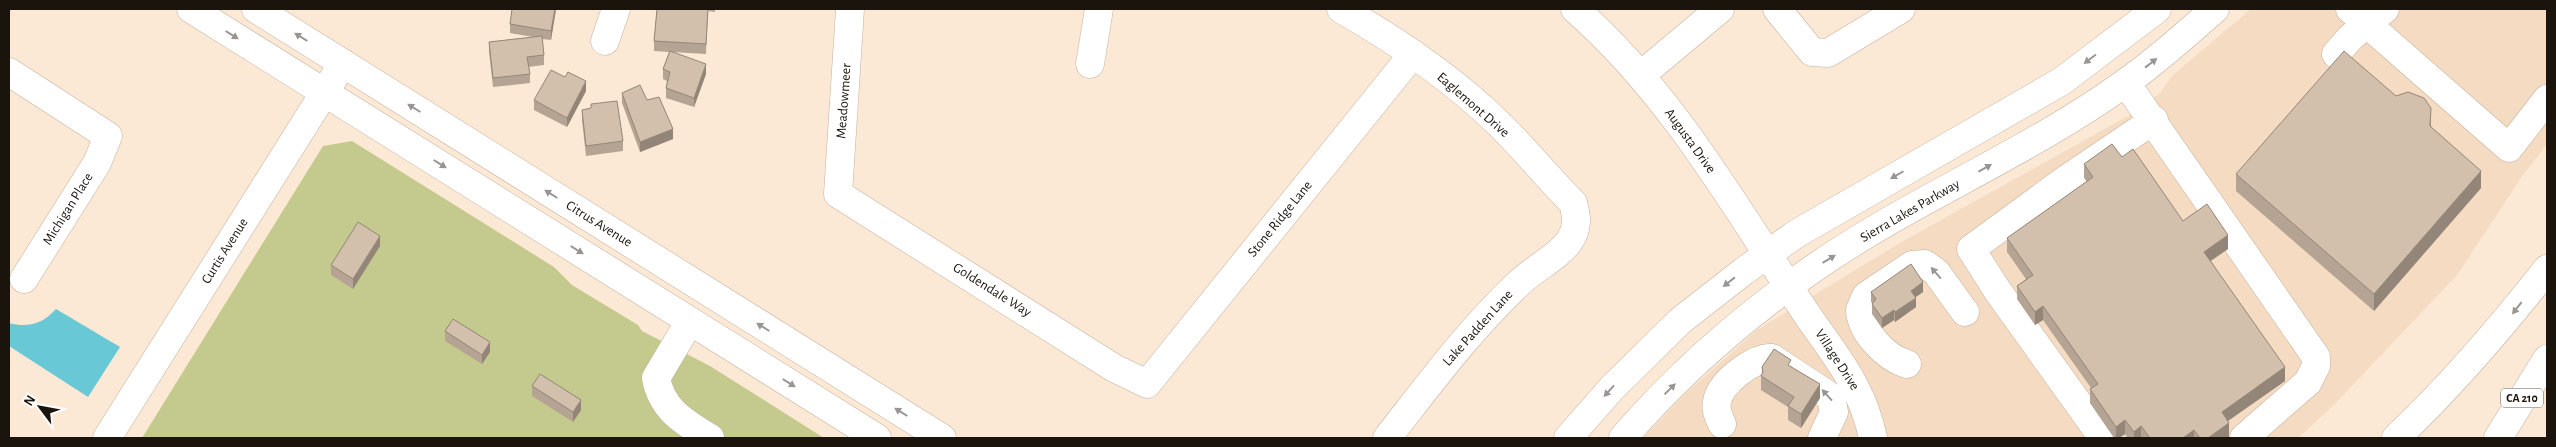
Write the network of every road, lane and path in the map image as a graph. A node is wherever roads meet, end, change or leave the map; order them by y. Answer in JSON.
{"nodes":[{"id":1,"x":191,"y":9,"type":"edge"},
{"id":2,"x":256,"y":9,"type":"edge"},
{"id":3,"x":616,"y":9,"type":"edge"},
{"id":4,"x":850,"y":9,"type":"edge"},
{"id":5,"x":1099,"y":9,"type":"edge"},
{"id":6,"x":1341,"y":9,"type":"edge"},
{"id":7,"x":1575,"y":9,"type":"edge"},
{"id":8,"x":1720,"y":9,"type":"edge"},
{"id":9,"x":1777,"y":9,"type":"edge"},
{"id":10,"x":1901,"y":9,"type":"edge"},
{"id":11,"x":2157,"y":9,"type":"edge"},
{"id":12,"x":2215,"y":9,"type":"edge"},
{"id":13,"x":2368,"y":14,"type":"edge"},
{"id":14,"x":605,"y":41,"type":"dead end"},
{"id":15,"x":1413,"y":54,"type":"junction"},
{"id":16,"x":2336,"y":54,"type":"dead end"},
{"id":17,"x":342,"y":63,"type":"junction"},
{"id":18,"x":1090,"y":64,"type":"dead end"},
{"id":19,"x":9,"y":72,"type":"edge"},
{"id":20,"x":1641,"y":75,"type":"junction"},
{"id":21,"x":2126,"y":83,"type":"junction"},
{"id":22,"x":324,"y":91,"type":"junction"},
{"id":23,"x":2547,"y":99,"type":"edge"},
{"id":24,"x":2154,"y":120,"type":"junction"},
{"id":25,"x":838,"y":194,"type":"joint"},
{"id":26,"x":1577,"y":226,"type":"joint"},
{"id":27,"x":1769,"y":253,"type":"junction"},
{"id":28,"x":2547,"y":269,"type":"edge"},
{"id":29,"x":24,"y":279,"type":"dead end"},
{"id":30,"x":1789,"y":287,"type":"junction"},
{"id":31,"x":1965,"y":312,"type":"dead end"},
{"id":32,"x":690,"y":321,"type":"junction"},
{"id":33,"x":2547,"y":358,"type":"edge"},
{"id":34,"x":1907,"y":364,"type":"dead end"},
{"id":35,"x":1147,"y":384,"type":"joint"},
{"id":36,"x":1722,"y":424,"type":"dead end"},
{"id":37,"x":107,"y":438,"type":"edge"},
{"id":38,"x":710,"y":438,"type":"edge"},
{"id":39,"x":877,"y":438,"type":"edge"},
{"id":40,"x":942,"y":438,"type":"edge"},
{"id":41,"x":1387,"y":438,"type":"edge"},
{"id":42,"x":1568,"y":438,"type":"edge"},
{"id":43,"x":1623,"y":438,"type":"edge"},
{"id":44,"x":1822,"y":438,"type":"edge"},
{"id":45,"x":1873,"y":438,"type":"edge"},
{"id":46,"x":2103,"y":438,"type":"edge"},
{"id":47,"x":2244,"y":438,"type":"edge"},
{"id":48,"x":2396,"y":438,"type":"edge"},
{"id":49,"x":2498,"y":438,"type":"edge"}],
"edges":[{"from":1,"to":22,"type":"main road","one_way":true},
{"from":17,"to":2,"type":"main road","name":"Citrus Avenue","one_way":true},
{"from":3,"to":14,"type":"main road"},
{"from":4,"to":25,"type":"main road","name":"Meadowmeer"},
{"from":5,"to":18,"type":"main road"},
{"from":6,"to":15,"type":"main road","name":"Eaglemont Drive"},
{"from":7,"to":20,"type":"main road","name":"Augusta Drive"},
{"from":8,"to":20,"type":"main road"},
{"from":9,"to":10,"type":"main road"},
{"from":11,"to":27,"type":"main road","one_way":true},
{"from":21,"to":12,"type":"main road","name":"Sierra Lakes Parkway","one_way":true},
{"from":13,"to":16,"type":"main road"},
{"from":13,"to":23,"type":"main road"},
{"from":15,"to":26,"type":"main road","name":"Eaglemont Drive"},
{"from":15,"to":35,"type":"main road","name":"Stone Ridge Lane"},
{"from":17,"to":22,"type":"main road","name":"Curtis Avenue"},
{"from":40,"to":17,"type":"main road","name":"Citrus Avenue","one_way":true},
{"from":19,"to":29,"type":"main road","name":"Michigan Place"},
{"from":20,"to":27,"type":"main road","name":"Augusta Drive"},
{"from":21,"to":24,"type":"main road"},
{"from":30,"to":21,"type":"main road","name":"Sierra Lakes Parkway","one_way":true},
{"from":22,"to":32,"type":"main road","one_way":true},
{"from":22,"to":37,"type":"main road","name":"Curtis Avenue"},
{"from":24,"to":46,"type":"main road"},
{"from":24,"to":47,"type":"main road"},
{"from":25,"to":35,"type":"main road","name":"Goldendale Way"},
{"from":26,"to":41,"type":"main road","name":"Lake Padden Lane"},
{"from":27,"to":30,"type":"main road","name":"Augusta Drive"},
{"from":27,"to":42,"type":"main road","one_way":true},
{"from":28,"to":48,"type":"main road","one_way":true},
{"from":43,"to":30,"type":"main road","name":"Sierra Lakes Parkway","one_way":true},
{"from":30,"to":45,"type":"main road","name":"Village Drive"},
{"from":31,"to":34,"type":"main road","one_way":true},
{"from":32,"to":38,"type":"main road"},
{"from":32,"to":39,"type":"main road","one_way":true},
{"from":33,"to":49,"type":"main road","number":"CA 210"},
{"from":44,"to":36,"type":"main road","one_way":true}]}
